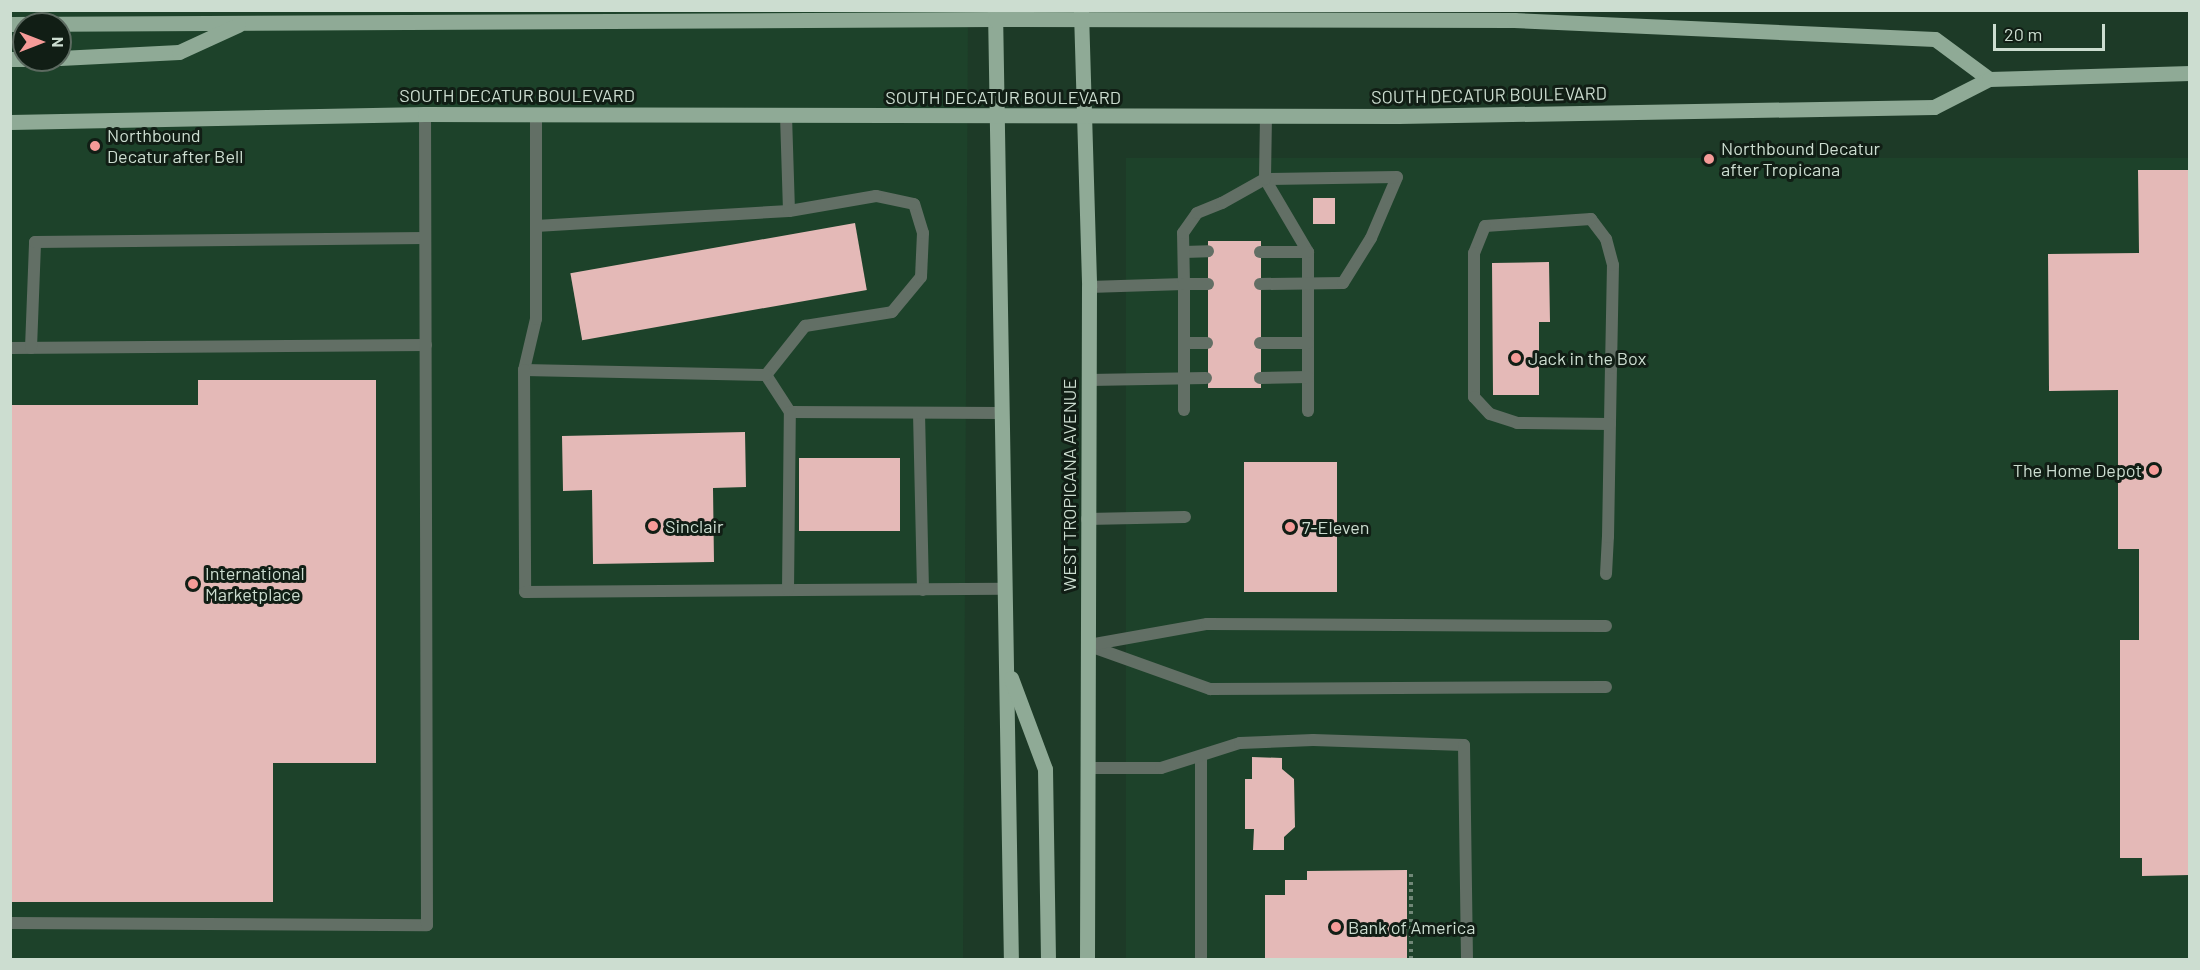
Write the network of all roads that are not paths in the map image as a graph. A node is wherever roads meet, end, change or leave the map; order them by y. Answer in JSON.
{"nodes":[{"id":1,"x":995,"y":15,"type":"edge"},
{"id":2,"x":1081,"y":15,"type":"edge"},
{"id":3,"x":244,"y":23,"type":"junction"},
{"id":4,"x":10,"y":24,"type":"edge"},
{"id":5,"x":72,"y":57,"type":"edge"},
{"id":6,"x":2190,"y":73,"type":"edge"},
{"id":7,"x":1989,"y":79,"type":"junction"},
{"id":8,"x":425,"y":114,"type":"junction"},
{"id":9,"x":536,"y":114,"type":"junction"},
{"id":10,"x":786,"y":116,"type":"junction"},
{"id":11,"x":1266,"y":116,"type":"junction"},
{"id":12,"x":998,"y":117,"type":"junction"},
{"id":13,"x":1086,"y":117,"type":"junction"},
{"id":14,"x":10,"y":122,"type":"edge"},
{"id":15,"x":1265,"y":179,"type":"junction"},
{"id":16,"x":789,"y":211,"type":"junction"},
{"id":17,"x":536,"y":226,"type":"junction"},
{"id":18,"x":425,"y":238,"type":"junction"},
{"id":19,"x":1208,"y":251,"type":"dead end"},
{"id":20,"x":1184,"y":252,"type":"junction"},
{"id":21,"x":1260,"y":252,"type":"dead end"},
{"id":22,"x":1308,"y":252,"type":"junction"},
{"id":23,"x":1184,"y":284,"type":"junction"},
{"id":24,"x":1208,"y":284,"type":"dead end"},
{"id":25,"x":1260,"y":284,"type":"dead end"},
{"id":26,"x":1308,"y":284,"type":"junction"},
{"id":27,"x":1089,"y":287,"type":"junction"},
{"id":28,"x":1184,"y":343,"type":"junction"},
{"id":29,"x":1207,"y":343,"type":"dead end"},
{"id":30,"x":1260,"y":343,"type":"dead end"},
{"id":31,"x":1308,"y":343,"type":"junction"},
{"id":32,"x":426,"y":345,"type":"junction"},
{"id":33,"x":10,"y":348,"type":"edge"},
{"id":34,"x":31,"y":348,"type":"junction"},
{"id":35,"x":524,"y":370,"type":"junction"},
{"id":36,"x":766,"y":375,"type":"junction"},
{"id":37,"x":1308,"y":377,"type":"junction"},
{"id":38,"x":1184,"y":378,"type":"junction"},
{"id":39,"x":1206,"y":378,"type":"dead end"},
{"id":40,"x":1260,"y":378,"type":"dead end"},
{"id":41,"x":1089,"y":380,"type":"junction"},
{"id":42,"x":1184,"y":410,"type":"dead end"},
{"id":43,"x":1308,"y":411,"type":"dead end"},
{"id":44,"x":790,"y":412,"type":"junction"},
{"id":45,"x":919,"y":413,"type":"junction"},
{"id":46,"x":1002,"y":413,"type":"junction"},
{"id":47,"x":1610,"y":423,"type":"junction"},
{"id":48,"x":1185,"y":517,"type":"dead end"},
{"id":49,"x":1087,"y":519,"type":"junction"},
{"id":50,"x":1606,"y":574,"type":"dead end"},
{"id":51,"x":1005,"y":589,"type":"junction"},
{"id":52,"x":788,"y":590,"type":"junction"},
{"id":53,"x":923,"y":590,"type":"junction"},
{"id":54,"x":1606,"y":627,"type":"dead end"},
{"id":55,"x":1087,"y":645,"type":"junction"},
{"id":56,"x":1006,"y":667,"type":"junction"},
{"id":57,"x":1606,"y":687,"type":"dead end"},
{"id":58,"x":1201,"y":756,"type":"junction"},
{"id":59,"x":1087,"y":768,"type":"junction"},
{"id":60,"x":10,"y":923,"type":"edge"},
{"id":61,"x":1011,"y":960,"type":"edge"},
{"id":62,"x":1048,"y":960,"type":"edge"},
{"id":63,"x":1087,"y":960,"type":"edge"},
{"id":64,"x":1201,"y":960,"type":"edge"},
{"id":65,"x":1467,"y":960,"type":"edge"}],
"edges":[{"from":1,"to":2,"type":"main road"},
{"from":1,"to":3,"type":"main road"},
{"from":1,"to":12,"type":"main road"},
{"from":2,"to":7,"type":"main road"},
{"from":2,"to":13,"type":"main road","name":"WEST TROPICANA AVENUE"},
{"from":3,"to":4,"type":"main road"},
{"from":3,"to":5,"type":"main road"},
{"from":6,"to":7,"type":"main road","name":"SOUTH DECATUR BOULEVARD"},
{"from":7,"to":11,"type":"main road","name":"SOUTH DECATUR BOULEVARD"},
{"from":8,"to":9,"type":"main road","name":"SOUTH DECATUR BOULEVARD"},
{"from":8,"to":14,"type":"main road","name":"SOUTH DECATUR BOULEVARD"},
{"from":8,"to":18,"type":"lane"},
{"from":9,"to":10,"type":"main road","name":"SOUTH DECATUR BOULEVARD"},
{"from":9,"to":17,"type":"lane"},
{"from":10,"to":12,"type":"main road","name":"SOUTH DECATUR BOULEVARD"},
{"from":10,"to":16,"type":"lane"},
{"from":11,"to":13,"type":"main road","name":"SOUTH DECATUR BOULEVARD"},
{"from":11,"to":15,"type":"lane"},
{"from":12,"to":13,"type":"main road","name":"SOUTH DECATUR BOULEVARD"},
{"from":12,"to":46,"type":"main road"},
{"from":13,"to":27,"type":"main road","name":"WEST TROPICANA AVENUE"},
{"from":15,"to":20,"type":"lane"},
{"from":15,"to":22,"type":"lane"},
{"from":15,"to":26,"type":"lane"},
{"from":16,"to":17,"type":"lane"},
{"from":16,"to":36,"type":"lane"},
{"from":17,"to":35,"type":"lane"},
{"from":18,"to":32,"type":"lane"},
{"from":18,"to":34,"type":"lane"},
{"from":19,"to":20,"type":"lane"},
{"from":20,"to":23,"type":"lane"},
{"from":21,"to":22,"type":"lane"},
{"from":22,"to":26,"type":"lane"},
{"from":23,"to":24,"type":"lane"},
{"from":23,"to":27,"type":"lane"},
{"from":23,"to":28,"type":"lane"},
{"from":25,"to":26,"type":"lane"},
{"from":26,"to":31,"type":"lane"},
{"from":27,"to":41,"type":"main road","name":"WEST TROPICANA AVENUE"},
{"from":28,"to":29,"type":"lane"},
{"from":28,"to":38,"type":"lane"},
{"from":30,"to":31,"type":"lane"},
{"from":31,"to":37,"type":"lane"},
{"from":32,"to":34,"type":"lane"},
{"from":32,"to":60,"type":"lane"},
{"from":33,"to":34,"type":"lane"},
{"from":35,"to":36,"type":"lane"},
{"from":35,"to":52,"type":"lane"},
{"from":36,"to":44,"type":"lane"},
{"from":37,"to":40,"type":"lane"},
{"from":37,"to":43,"type":"lane"},
{"from":38,"to":39,"type":"lane"},
{"from":38,"to":41,"type":"lane"},
{"from":38,"to":42,"type":"lane"},
{"from":41,"to":49,"type":"main road","name":"WEST TROPICANA AVENUE"},
{"from":44,"to":45,"type":"lane"},
{"from":44,"to":52,"type":"lane"},
{"from":45,"to":46,"type":"lane"},
{"from":45,"to":53,"type":"lane"},
{"from":46,"to":51,"type":"main road"},
{"from":47,"to":47,"type":"lane"},
{"from":47,"to":50,"type":"lane"},
{"from":48,"to":49,"type":"lane"},
{"from":49,"to":55,"type":"main road","name":"WEST TROPICANA AVENUE"},
{"from":51,"to":53,"type":"lane"},
{"from":51,"to":56,"type":"main road"},
{"from":52,"to":53,"type":"lane"},
{"from":54,"to":55,"type":"lane"},
{"from":55,"to":57,"type":"lane"},
{"from":55,"to":59,"type":"main road","name":"WEST TROPICANA AVENUE"},
{"from":56,"to":61,"type":"main road"},
{"from":56,"to":62,"type":"main road"},
{"from":58,"to":59,"type":"lane"},
{"from":58,"to":64,"type":"lane"},
{"from":58,"to":65,"type":"lane"},
{"from":59,"to":63,"type":"main road","name":"WEST TROPICANA AVENUE"}]}
